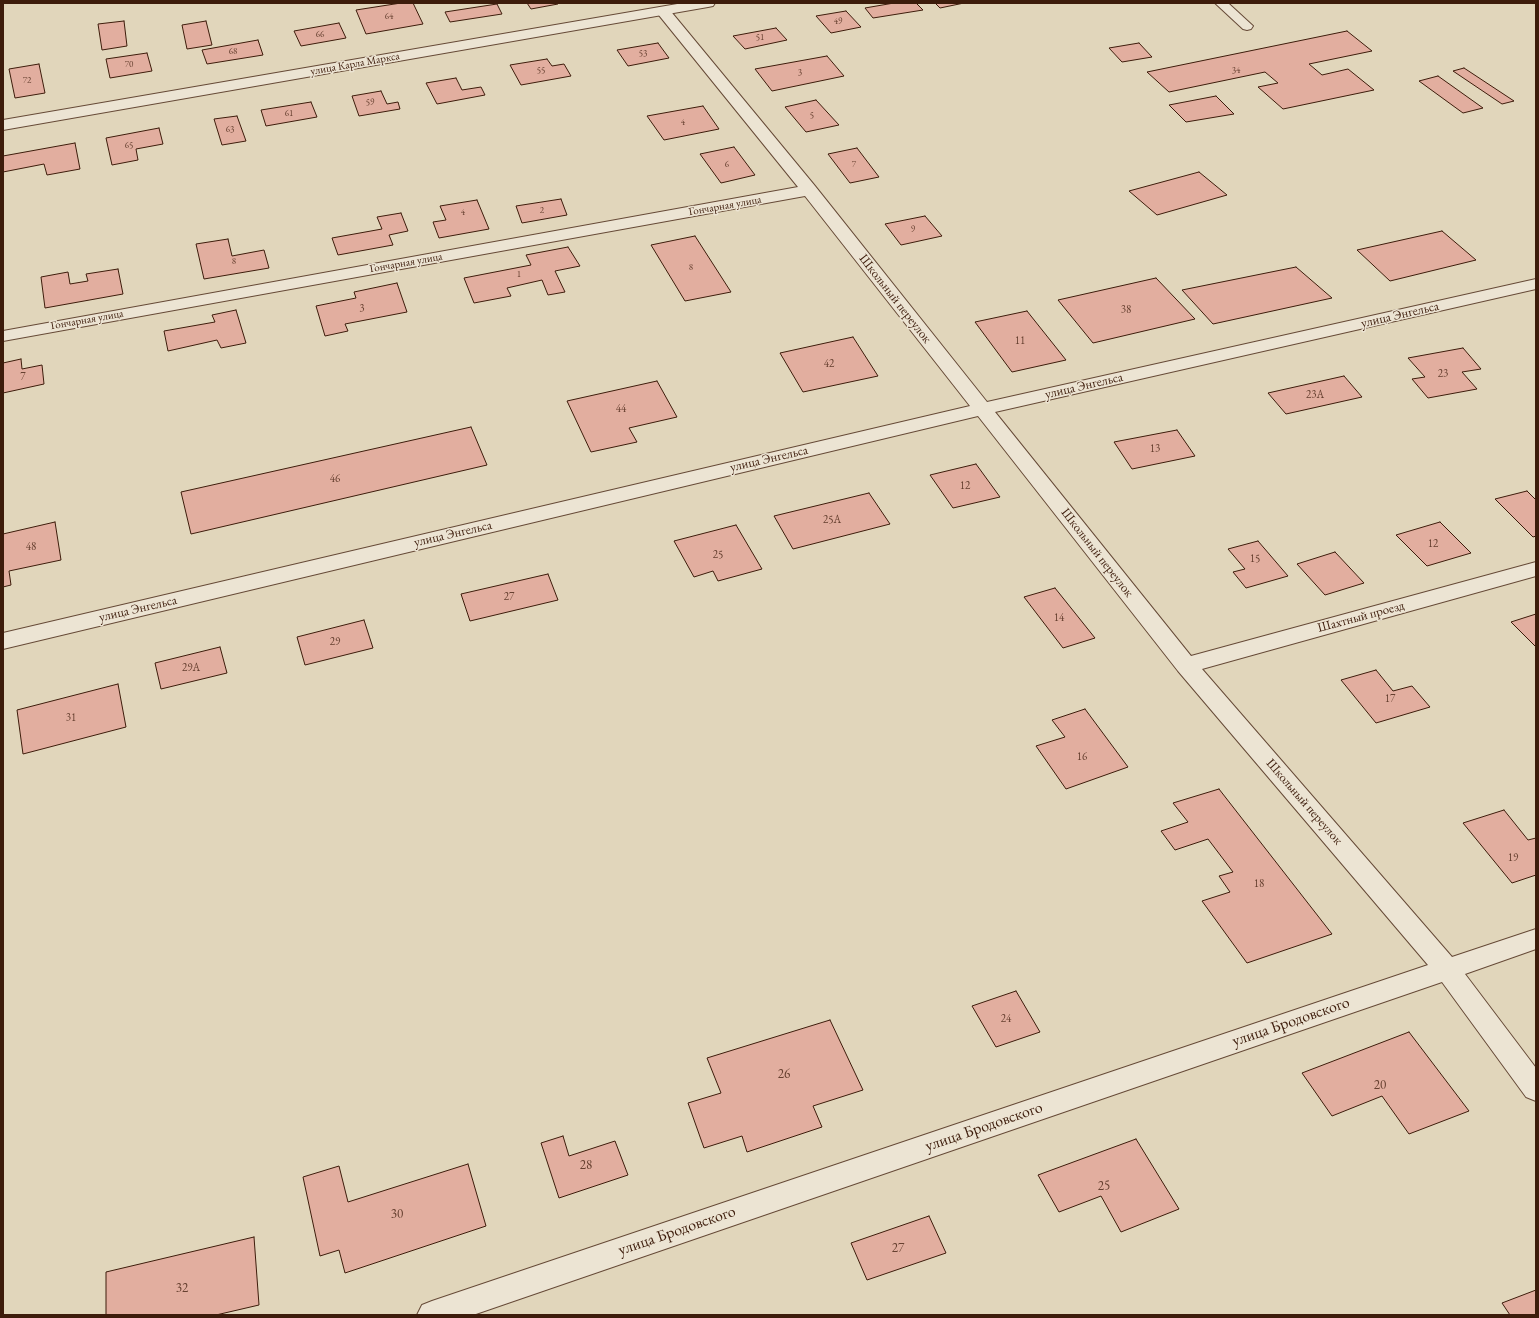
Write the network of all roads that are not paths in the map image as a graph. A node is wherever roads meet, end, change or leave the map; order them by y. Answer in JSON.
{"nodes":[{"id":1,"x":708,"y":3,"type":"edge"},
{"id":2,"x":1221,"y":3,"type":"edge"},
{"id":3,"x":663,"y":11,"type":"junction"},
{"id":4,"x":1247,"y":26,"type":"dead end"},
{"id":5,"x":3,"y":125,"type":"edge"},
{"id":6,"x":809,"y":190,"type":"junction"},
{"id":7,"x":1536,"y":284,"type":"edge"},
{"id":8,"x":3,"y":336,"type":"edge"},
{"id":9,"x":982,"y":408,"type":"junction"},
{"id":10,"x":1536,"y":569,"type":"edge"},
{"id":11,"x":3,"y":642,"type":"edge"},
{"id":12,"x":1186,"y":665,"type":"junction"},
{"id":13,"x":1536,"y":939,"type":"edge"},
{"id":14,"x":1447,"y":969,"type":"junction"},
{"id":15,"x":1536,"y":1090,"type":"edge"},
{"id":16,"x":432,"y":1315,"type":"edge"}],
"edges":[{"from":1,"to":3,"type":"street","name":"улица Карла Маркса"},
{"from":2,"to":4,"type":"lane"},
{"from":3,"to":5,"type":"street","name":"улица Карла Маркса"},
{"from":3,"to":6,"type":"street","name":"Школьный переулок"},
{"from":6,"to":8,"type":"street","name":"Гончарная улица"},
{"from":6,"to":9,"type":"street","name":"Школьный переулок"},
{"from":7,"to":9,"type":"street","name":"улица Энгельса"},
{"from":9,"to":11,"type":"street","name":"улица Энгельса"},
{"from":9,"to":12,"type":"street","name":"Школьный переулок"},
{"from":10,"to":12,"type":"street","name":"Шахтный проезд"},
{"from":12,"to":14,"type":"street","name":"Школьный переулок"},
{"from":13,"to":14,"type":"street","name":"улица Бродовского"},
{"from":14,"to":15,"type":"street","name":"Школьный переулок"},
{"from":14,"to":16,"type":"street","name":"улица Бродовского"}]}
